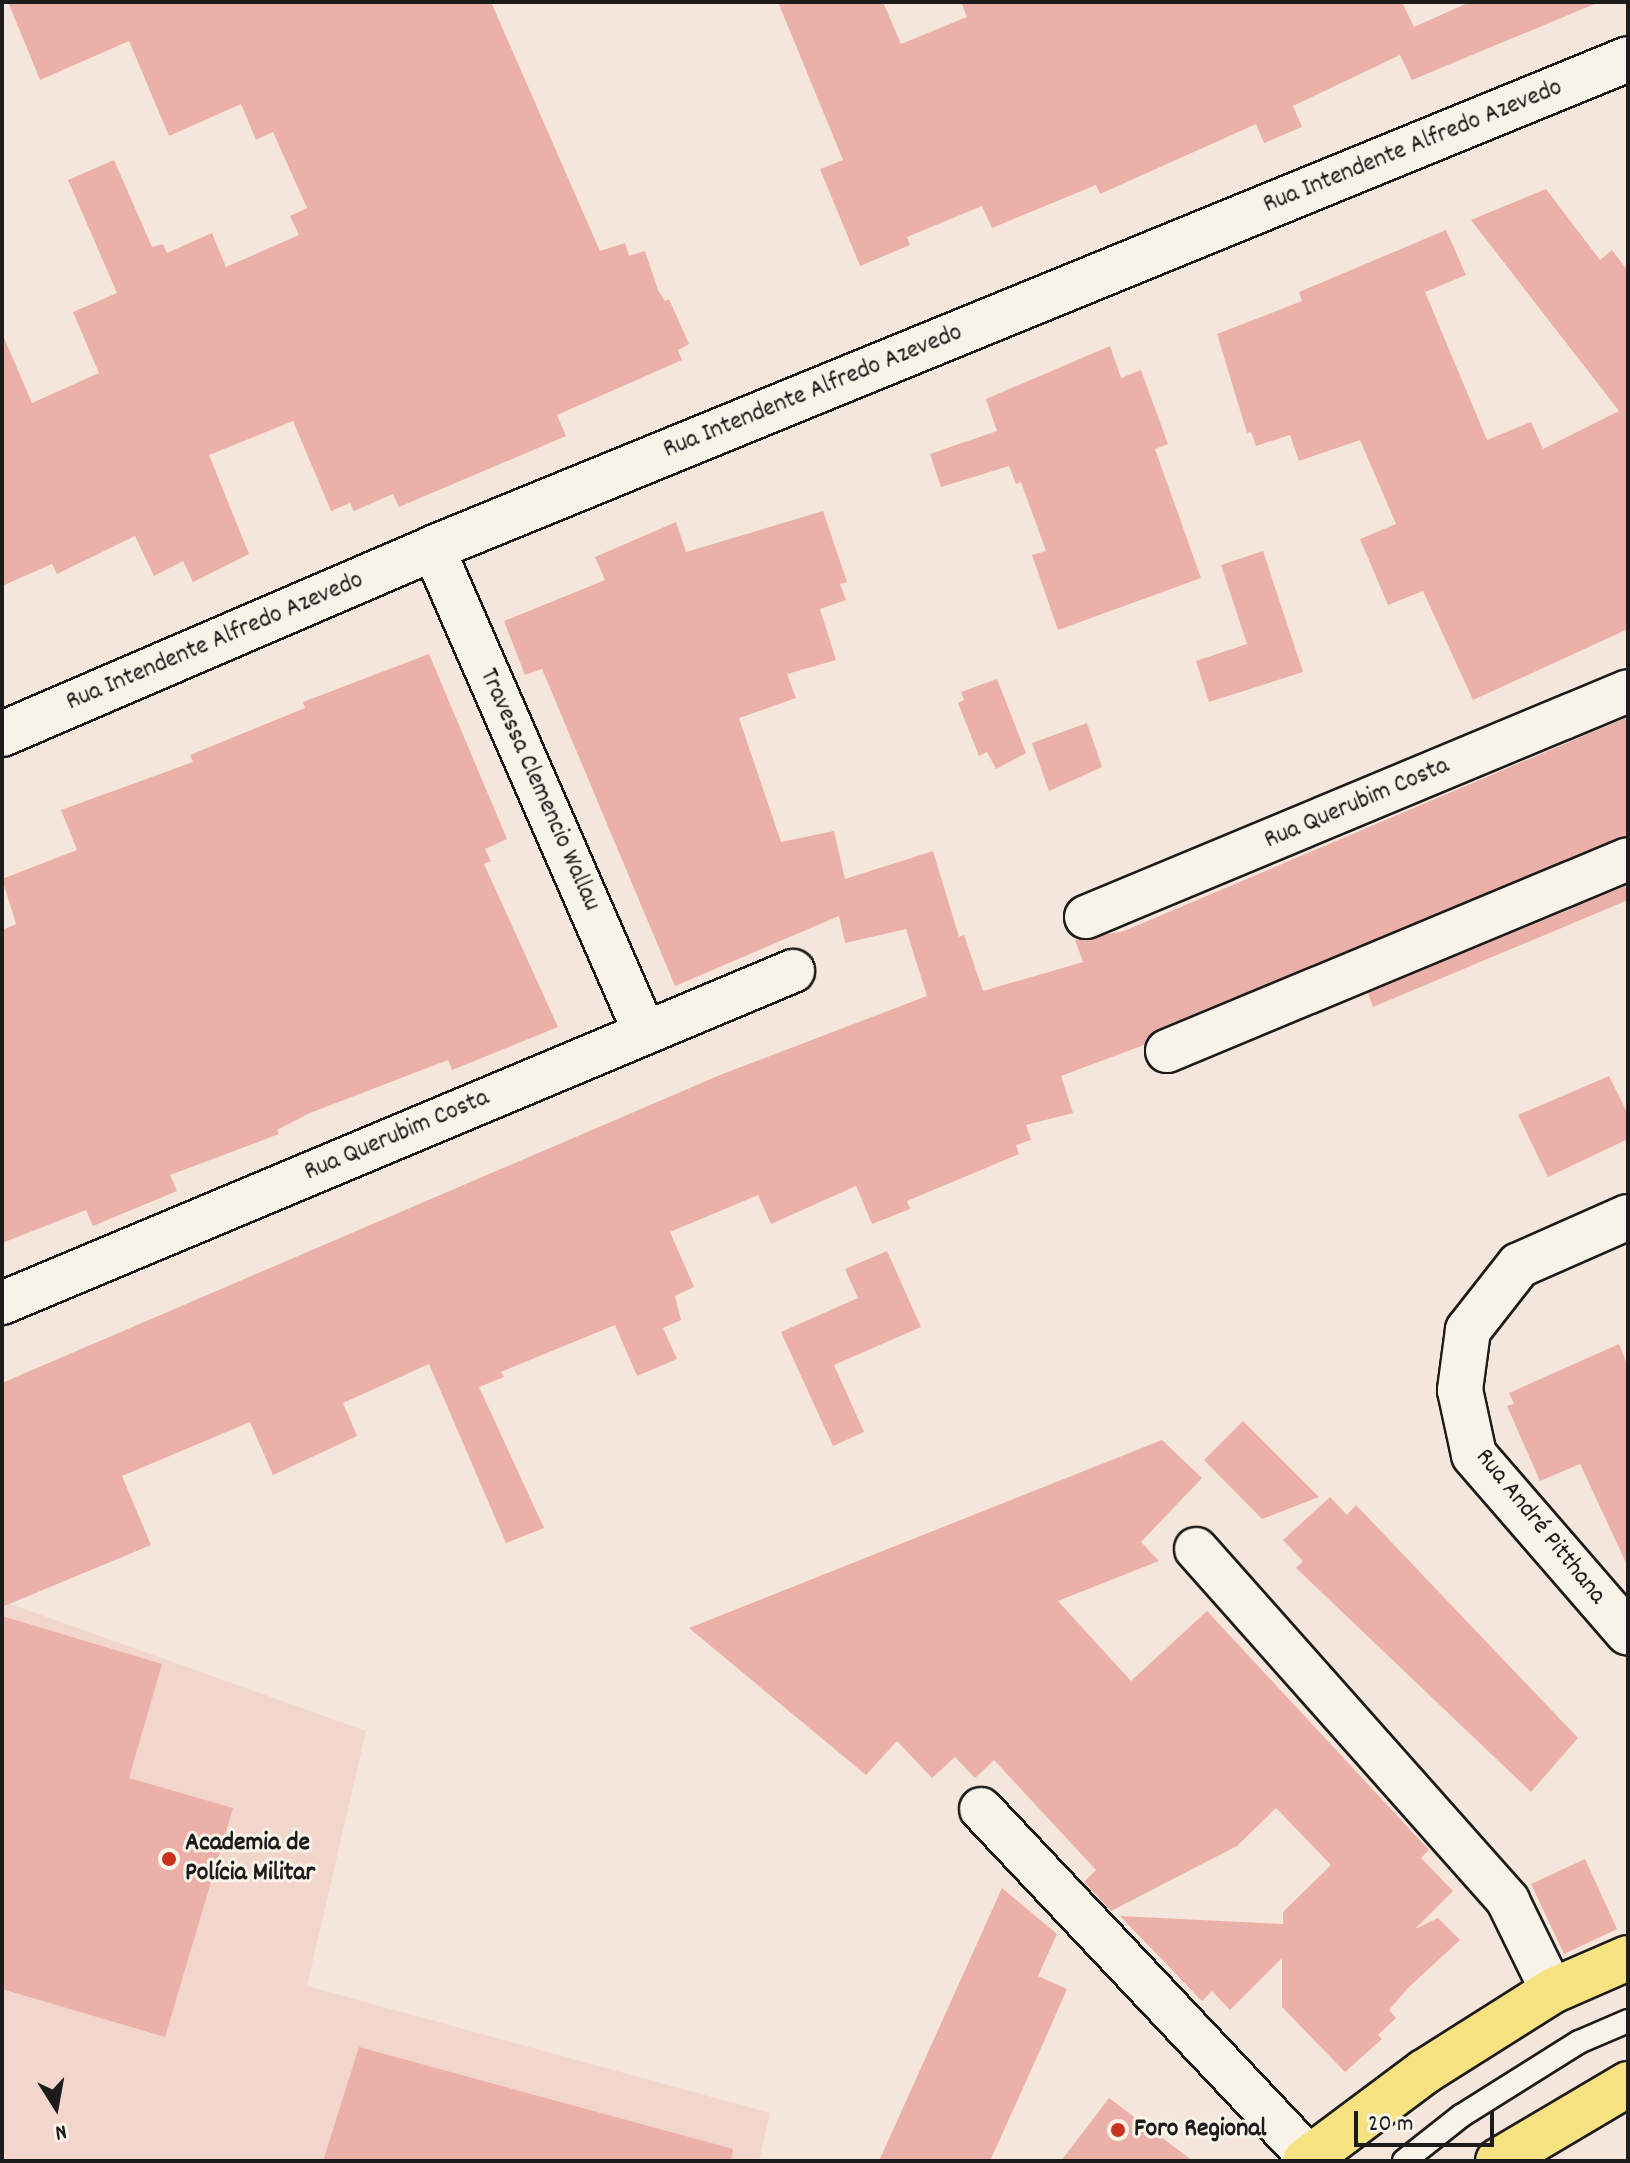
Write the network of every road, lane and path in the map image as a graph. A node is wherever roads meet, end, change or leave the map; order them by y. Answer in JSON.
{"nodes":[{"id":1,"x":1628,"y":59,"type":"edge"},
{"id":2,"x":433,"y":548,"type":"junction"},
{"id":3,"x":1628,"y":691,"type":"edge"},
{"id":4,"x":2,"y":734,"type":"edge"},
{"id":5,"x":1628,"y":859,"type":"edge"},
{"id":6,"x":1086,"y":917,"type":"dead end"},
{"id":7,"x":793,"y":971,"type":"dead end"},
{"id":8,"x":644,"y":1031,"type":"junction"},
{"id":9,"x":1167,"y":1051,"type":"dead end"},
{"id":10,"x":1628,"y":1217,"type":"edge"},
{"id":11,"x":2,"y":1303,"type":"edge"},
{"id":12,"x":1196,"y":1549,"type":"dead end"},
{"id":13,"x":1628,"y":1633,"type":"edge"},
{"id":14,"x":981,"y":1809,"type":"dead end"},
{"id":15,"x":1628,"y":1958,"type":"edge"},
{"id":16,"x":1552,"y":1991,"type":"junction"},
{"id":17,"x":1628,"y":2021,"type":"edge"},
{"id":18,"x":1628,"y":2084,"type":"edge"},
{"id":19,"x":1307,"y":2159,"type":"edge"},
{"id":20,"x":1404,"y":2161,"type":"edge"},
{"id":21,"x":1498,"y":2161,"type":"edge"}],
"edges":[{"from":1,"to":2,"type":"street","name":"Rua Intendente Alfredo Azevedo"},
{"from":2,"to":4,"type":"street","name":"Rua Intendente Alfredo Azevedo"},
{"from":2,"to":8,"type":"street","name":"Travessa Clemencio Wallau"},
{"from":3,"to":6,"type":"street","name":"Rua Querubim Costa"},
{"from":5,"to":9,"type":"street"},
{"from":7,"to":8,"type":"street","name":"Rua Querubim Costa"},
{"from":8,"to":11,"type":"street","name":"Rua Querubim Costa"},
{"from":10,"to":13,"type":"street","name":"Rua André Pitthana"},
{"from":12,"to":16,"type":"street"},
{"from":14,"to":19,"type":"street"},
{"from":15,"to":16,"type":"main road"},
{"from":16,"to":19,"type":"main road"},
{"from":17,"to":20,"type":"lane"},
{"from":18,"to":21,"type":"main road"}]}
